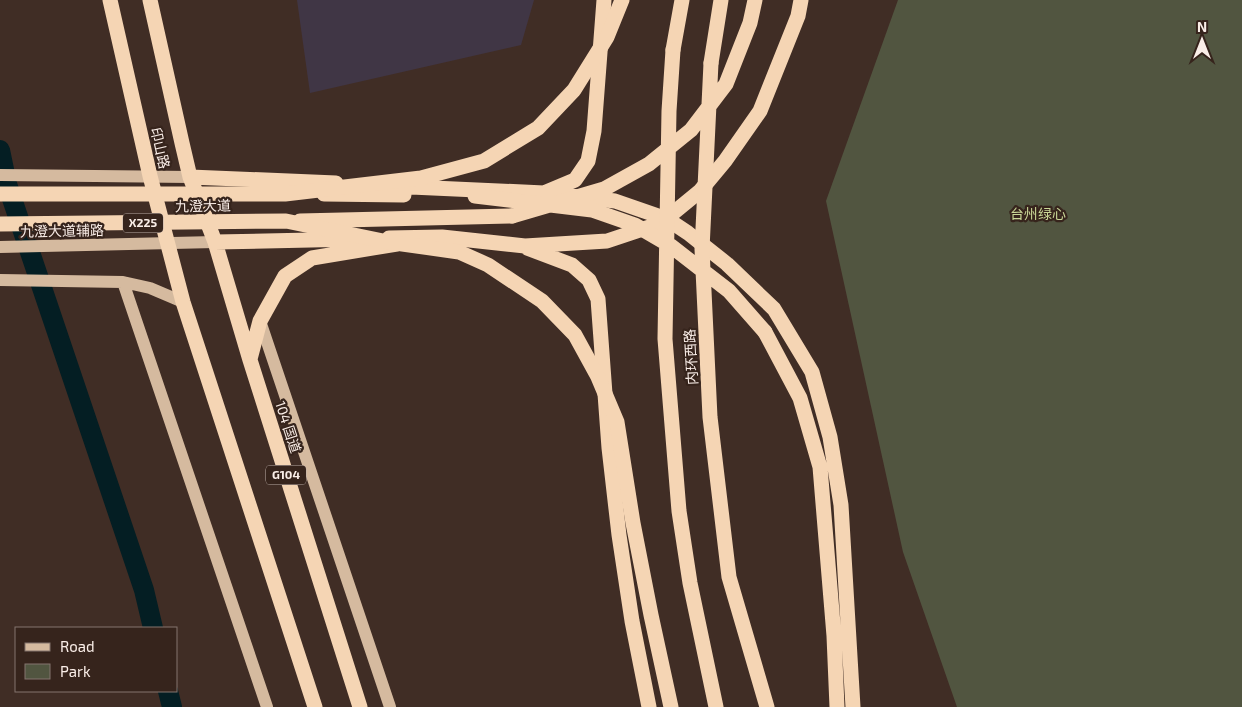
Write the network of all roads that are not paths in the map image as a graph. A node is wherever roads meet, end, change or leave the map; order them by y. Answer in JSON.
{"nodes":[{"id":1,"x":110,"y":0,"type":"edge"},
{"id":2,"x":150,"y":0,"type":"edge"},
{"id":3,"x":604,"y":0,"type":"edge"},
{"id":4,"x":622,"y":0,"type":"edge"},
{"id":5,"x":682,"y":0,"type":"edge"},
{"id":6,"x":721,"y":0,"type":"edge"},
{"id":7,"x":756,"y":0,"type":"edge"},
{"id":8,"x":801,"y":0,"type":"edge"},
{"id":9,"x":0,"y":175,"type":"edge"},
{"id":10,"x":150,"y":176,"type":"junction"},
{"id":11,"x":190,"y":177,"type":"junction"},
{"id":12,"x":544,"y":193,"type":"junction"},
{"id":13,"x":0,"y":194,"type":"edge"},
{"id":14,"x":285,"y":194,"type":"junction"},
{"id":15,"x":667,"y":219,"type":"junction"},
{"id":16,"x":286,"y":221,"type":"junction"},
{"id":17,"x":0,"y":224,"type":"edge"},
{"id":18,"x":442,"y":237,"type":"junction"},
{"id":19,"x":215,"y":242,"type":"junction"},
{"id":20,"x":168,"y":243,"type":"junction"},
{"id":21,"x":518,"y":245,"type":"junction"},
{"id":22,"x":0,"y":247,"type":"edge"},
{"id":23,"x":2,"y":280,"type":"edge"},
{"id":24,"x":123,"y":282,"type":"junction"},
{"id":25,"x":183,"y":302,"type":"junction"},
{"id":26,"x":260,"y":321,"type":"junction"},
{"id":27,"x":250,"y":360,"type":"junction"},
{"id":28,"x":267,"y":707,"type":"edge"},
{"id":29,"x":316,"y":707,"type":"edge"},
{"id":30,"x":360,"y":707,"type":"edge"},
{"id":31,"x":390,"y":707,"type":"edge"},
{"id":32,"x":649,"y":707,"type":"edge"},
{"id":33,"x":671,"y":707,"type":"edge"},
{"id":34,"x":716,"y":707,"type":"edge"},
{"id":35,"x":767,"y":707,"type":"edge"},
{"id":36,"x":838,"y":707,"type":"edge"},
{"id":37,"x":853,"y":707,"type":"edge"}],
"edges":[{"from":1,"to":10,"type":"highway","name":"印山路"},
{"from":2,"to":11,"type":"highway","name":"印山路","number":"G104"},
{"from":3,"to":12,"type":"highway"},
{"from":4,"to":14,"type":"highway","bridge":true},
{"from":5,"to":34,"type":"highway","name":"内环西路","bridge":true},
{"from":6,"to":35,"type":"highway","name":"内环西路","bridge":true},
{"from":7,"to":16,"type":"highway","bridge":true},
{"from":8,"to":15,"type":"highway"},
{"from":9,"to":10,"type":"main road"},
{"from":10,"to":11,"type":"main road"},
{"from":10,"to":20,"type":"highway","name":"印山路"},
{"from":11,"to":12,"type":"highway"},
{"from":11,"to":19,"type":"highway","name":"印山路","number":"G104"},
{"from":12,"to":15,"type":"highway"},
{"from":13,"to":14,"type":"highway","name":"九澄大道","number":"X225","bridge":true},
{"from":14,"to":36,"type":"highway","bridge":true},
{"from":15,"to":21,"type":"highway"},
{"from":15,"to":37,"type":"highway"},
{"from":16,"to":17,"type":"highway","name":"九澄大道","number":"X225","bridge":true},
{"from":16,"to":33,"type":"highway","bridge":true},
{"from":18,"to":19,"type":"highway"},
{"from":18,"to":21,"type":"highway"},
{"from":18,"to":26,"type":"highway"},
{"from":19,"to":20,"type":"main road","name":"九澄大道辅路"},
{"from":19,"to":27,"type":"highway","name":"104 国道","number":"G104"},
{"from":20,"to":22,"type":"main road","name":"九澄大道辅路"},
{"from":20,"to":25,"type":"highway","name":"印山路"},
{"from":21,"to":32,"type":"highway"},
{"from":23,"to":24,"type":"main road"},
{"from":24,"to":25,"type":"main road"},
{"from":24,"to":28,"type":"main road"},
{"from":25,"to":29,"type":"highway"},
{"from":26,"to":27,"type":"highway"},
{"from":26,"to":31,"type":"main road"},
{"from":27,"to":30,"type":"highway","name":"104 国道","number":"G104"}]}
